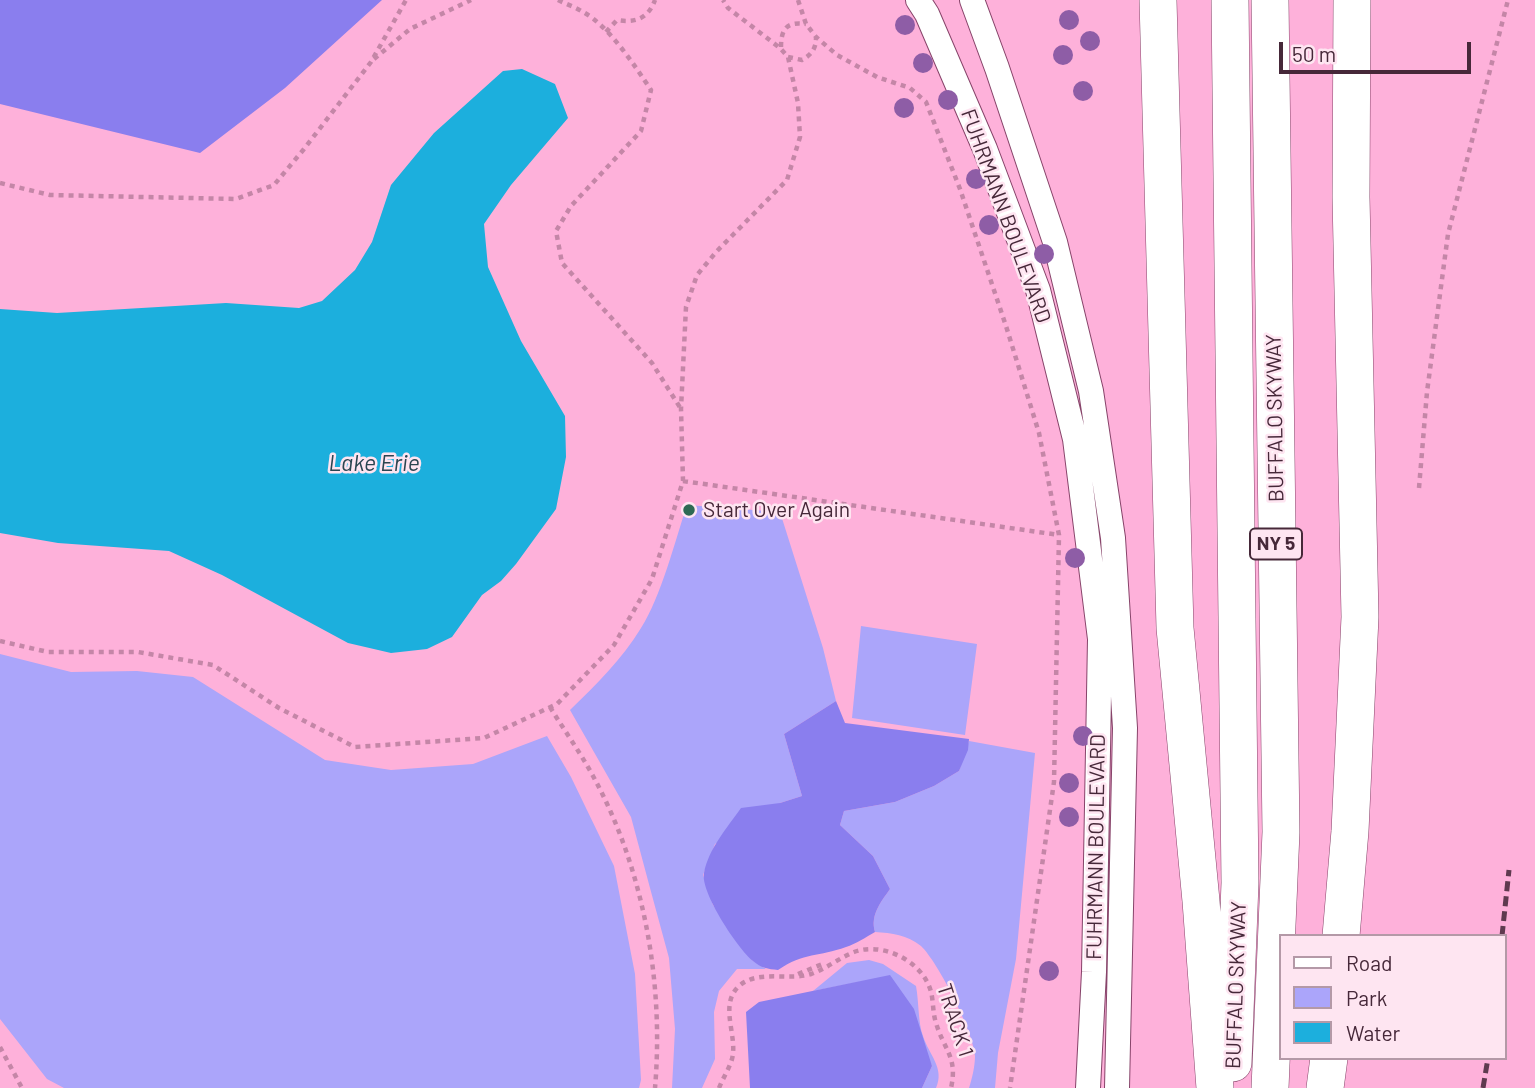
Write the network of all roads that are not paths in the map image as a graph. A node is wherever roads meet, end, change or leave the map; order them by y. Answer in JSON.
{"nodes":[{"id":1,"x":918,"y":0,"type":"edge"},
{"id":2,"x":972,"y":0,"type":"edge"},
{"id":3,"x":1158,"y":0,"type":"edge"},
{"id":4,"x":1230,"y":0,"type":"edge"},
{"id":5,"x":1270,"y":0,"type":"edge"},
{"id":6,"x":1352,"y":0,"type":"edge"},
{"id":7,"x":1107,"y":606,"type":"junction"},
{"id":8,"x":1341,"y":934,"type":"edge"},
{"id":9,"x":1329,"y":1060,"type":"edge"},
{"id":10,"x":1088,"y":1088,"type":"edge"},
{"id":11,"x":1117,"y":1088,"type":"edge"},
{"id":12,"x":1215,"y":1088,"type":"edge"},
{"id":13,"x":1232,"y":1088,"type":"edge"},
{"id":14,"x":1270,"y":1088,"type":"edge"},
{"id":15,"x":1325,"y":1088,"type":"edge"}],
"edges":[{"from":1,"to":7,"type":"street","name":"FUHRMANN BOULEVARD"},
{"from":2,"to":7,"type":"street","name":"FUHRMANN BOULEVARD"},
{"from":3,"to":12,"type":"highway"},
{"from":4,"to":13,"type":"highway","name":"BUFFALO SKYWAY","number":"NY 5"},
{"from":5,"to":14,"type":"highway","name":"BUFFALO SKYWAY","number":"NY 5"},
{"from":6,"to":8,"type":"highway"},
{"from":7,"to":10,"type":"street","name":"FUHRMANN BOULEVARD"},
{"from":7,"to":11,"type":"street","name":"FUHRMANN BOULEVARD"},
{"from":9,"to":15,"type":"highway"}]}
